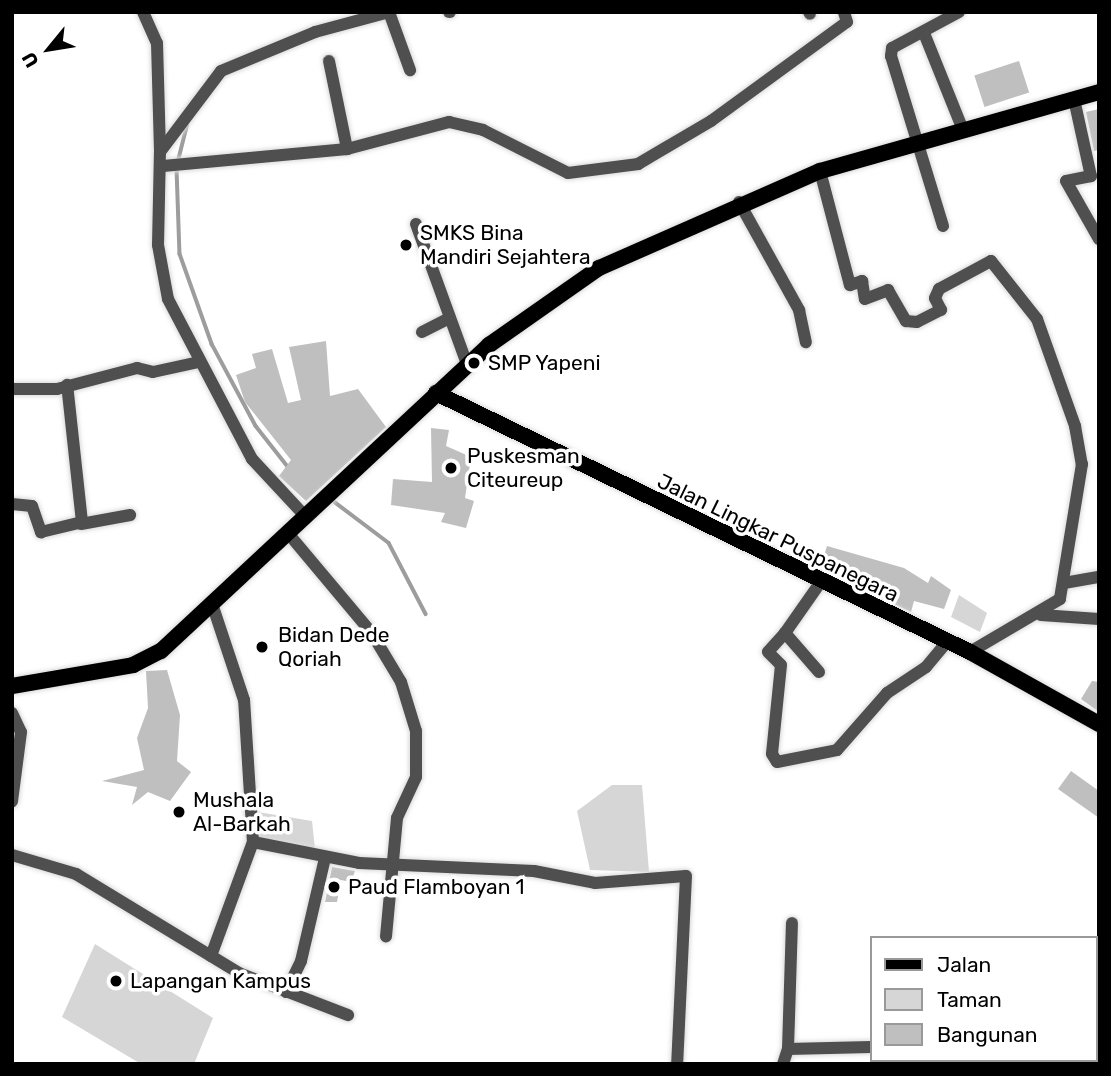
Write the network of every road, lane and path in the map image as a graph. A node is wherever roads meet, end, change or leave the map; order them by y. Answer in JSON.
{"nodes":[{"id":1,"x":143,"y":12,"type":"edge"},
{"id":2,"x":389,"y":12,"type":"edge"},
{"id":3,"x":844,"y":12,"type":"edge"},
{"id":4,"x":959,"y":12,"type":"edge"},
{"id":5,"x":924,"y":33,"type":"junction"},
{"id":6,"x":329,"y":61,"type":"dead end"},
{"id":7,"x":410,"y":70,"type":"dead end"},
{"id":8,"x":1099,"y":92,"type":"edge"},
{"id":9,"x":1074,"y":99,"type":"junction"},
{"id":10,"x":963,"y":130,"type":"junction"},
{"id":11,"x":917,"y":142,"type":"junction"},
{"id":12,"x":347,"y":149,"type":"junction"},
{"id":13,"x":160,"y":152,"type":"junction"},
{"id":14,"x":171,"y":166,"type":"junction"},
{"id":15,"x":820,"y":172,"type":"junction"},
{"id":16,"x":739,"y":202,"type":"junction"},
{"id":17,"x":416,"y":224,"type":"dead end"},
{"id":18,"x":943,"y":226,"type":"dead end"},
{"id":19,"x":1099,"y":239,"type":"edge"},
{"id":20,"x":448,"y":319,"type":"junction"},
{"id":21,"x":422,"y":332,"type":"dead end"},
{"id":22,"x":806,"y":342,"type":"dead end"},
{"id":23,"x":199,"y":362,"type":"junction"},
{"id":24,"x":467,"y":364,"type":"junction"},
{"id":25,"x":67,"y":385,"type":"junction"},
{"id":26,"x":12,"y":389,"type":"edge"},
{"id":27,"x":436,"y":393,"type":"junction"},
{"id":28,"x":12,"y":504,"type":"edge"},
{"id":29,"x":308,"y":513,"type":"junction"},
{"id":30,"x":130,"y":515,"type":"dead end"},
{"id":31,"x":81,"y":524,"type":"junction"},
{"id":32,"x":287,"y":532,"type":"junction"},
{"id":33,"x":1099,"y":577,"type":"edge"},
{"id":34,"x":820,"y":583,"type":"junction"},
{"id":35,"x":1064,"y":583,"type":"junction"},
{"id":36,"x":212,"y":604,"type":"junction"},
{"id":37,"x":1037,"y":615,"type":"junction"},
{"id":38,"x":1099,"y":619,"type":"edge"},
{"id":39,"x":785,"y":633,"type":"junction"},
{"id":40,"x":947,"y":642,"type":"junction"},
{"id":41,"x":970,"y":652,"type":"junction"},
{"id":42,"x":819,"y":672,"type":"dead end"},
{"id":43,"x":12,"y":686,"type":"edge"},
{"id":44,"x":12,"y":713,"type":"edge"},
{"id":45,"x":1099,"y":724,"type":"edge"},
{"id":46,"x":12,"y":802,"type":"edge"},
{"id":47,"x":253,"y":842,"type":"junction"},
{"id":48,"x":12,"y":855,"type":"edge"},
{"id":49,"x":325,"y":858,"type":"junction"},
{"id":50,"x":398,"y":862,"type":"junction"},
{"id":51,"x":792,"y":923,"type":"dead end"},
{"id":52,"x":386,"y":936,"type":"dead end"},
{"id":53,"x":211,"y":956,"type":"junction"},
{"id":54,"x":286,"y":992,"type":"junction"},
{"id":55,"x":348,"y":1015,"type":"dead end"},
{"id":56,"x":870,"y":1047,"type":"edge"},
{"id":57,"x":788,"y":1049,"type":"junction"},
{"id":58,"x":677,"y":1064,"type":"edge"},
{"id":59,"x":783,"y":1064,"type":"edge"}],
"edges":[{"from":1,"to":13,"type":"street"},
{"from":2,"to":7,"type":"street"},
{"from":2,"to":13,"type":"street"},
{"from":3,"to":12,"type":"street"},
{"from":4,"to":5,"type":"street"},
{"from":5,"to":10,"type":"street"},
{"from":5,"to":11,"type":"street"},
{"from":6,"to":12,"type":"street"},
{"from":8,"to":9,"type":"main road"},
{"from":9,"to":10,"type":"main road"},
{"from":9,"to":19,"type":"street"},
{"from":10,"to":11,"type":"main road"},
{"from":11,"to":15,"type":"main road"},
{"from":11,"to":18,"type":"street"},
{"from":12,"to":14,"type":"street"},
{"from":13,"to":14,"type":"street"},
{"from":14,"to":23,"type":"street"},
{"from":15,"to":16,"type":"main road"},
{"from":15,"to":35,"type":"street"},
{"from":16,"to":22,"type":"street"},
{"from":16,"to":24,"type":"main road"},
{"from":17,"to":20,"type":"street"},
{"from":20,"to":21,"type":"street"},
{"from":20,"to":24,"type":"street"},
{"from":23,"to":25,"type":"street"},
{"from":23,"to":29,"type":"street"},
{"from":24,"to":27,"type":"main road"},
{"from":25,"to":26,"type":"street"},
{"from":25,"to":31,"type":"street"},
{"from":27,"to":29,"type":"main road"},
{"from":27,"to":34,"type":"main road","name":"Jalan Lingkar Puspanegara"},
{"from":28,"to":31,"type":"street"},
{"from":29,"to":32,"type":"main road"},
{"from":30,"to":31,"type":"street"},
{"from":32,"to":36,"type":"main road"},
{"from":32,"to":50,"type":"street"},
{"from":33,"to":35,"type":"street"},
{"from":34,"to":39,"type":"street"},
{"from":34,"to":40,"type":"main road","name":"Jalan Lingkar Puspanegara"},
{"from":35,"to":37,"type":"street"},
{"from":36,"to":43,"type":"main road"},
{"from":36,"to":47,"type":"street"},
{"from":37,"to":38,"type":"street"},
{"from":37,"to":41,"type":"street"},
{"from":39,"to":40,"type":"street"},
{"from":39,"to":42,"type":"street"},
{"from":40,"to":41,"type":"main road","name":"Jalan Lingkar Puspanegara"},
{"from":41,"to":45,"type":"main road","name":"Jalan Lingkar Puspanegara"},
{"from":44,"to":46,"type":"street"},
{"from":47,"to":49,"type":"street"},
{"from":47,"to":53,"type":"street"},
{"from":48,"to":53,"type":"street"},
{"from":49,"to":50,"type":"street"},
{"from":49,"to":54,"type":"street"},
{"from":50,"to":52,"type":"street"},
{"from":50,"to":58,"type":"street"},
{"from":51,"to":57,"type":"street"},
{"from":53,"to":54,"type":"street"},
{"from":54,"to":55,"type":"street"},
{"from":56,"to":57,"type":"street"},
{"from":57,"to":59,"type":"street"}]}
